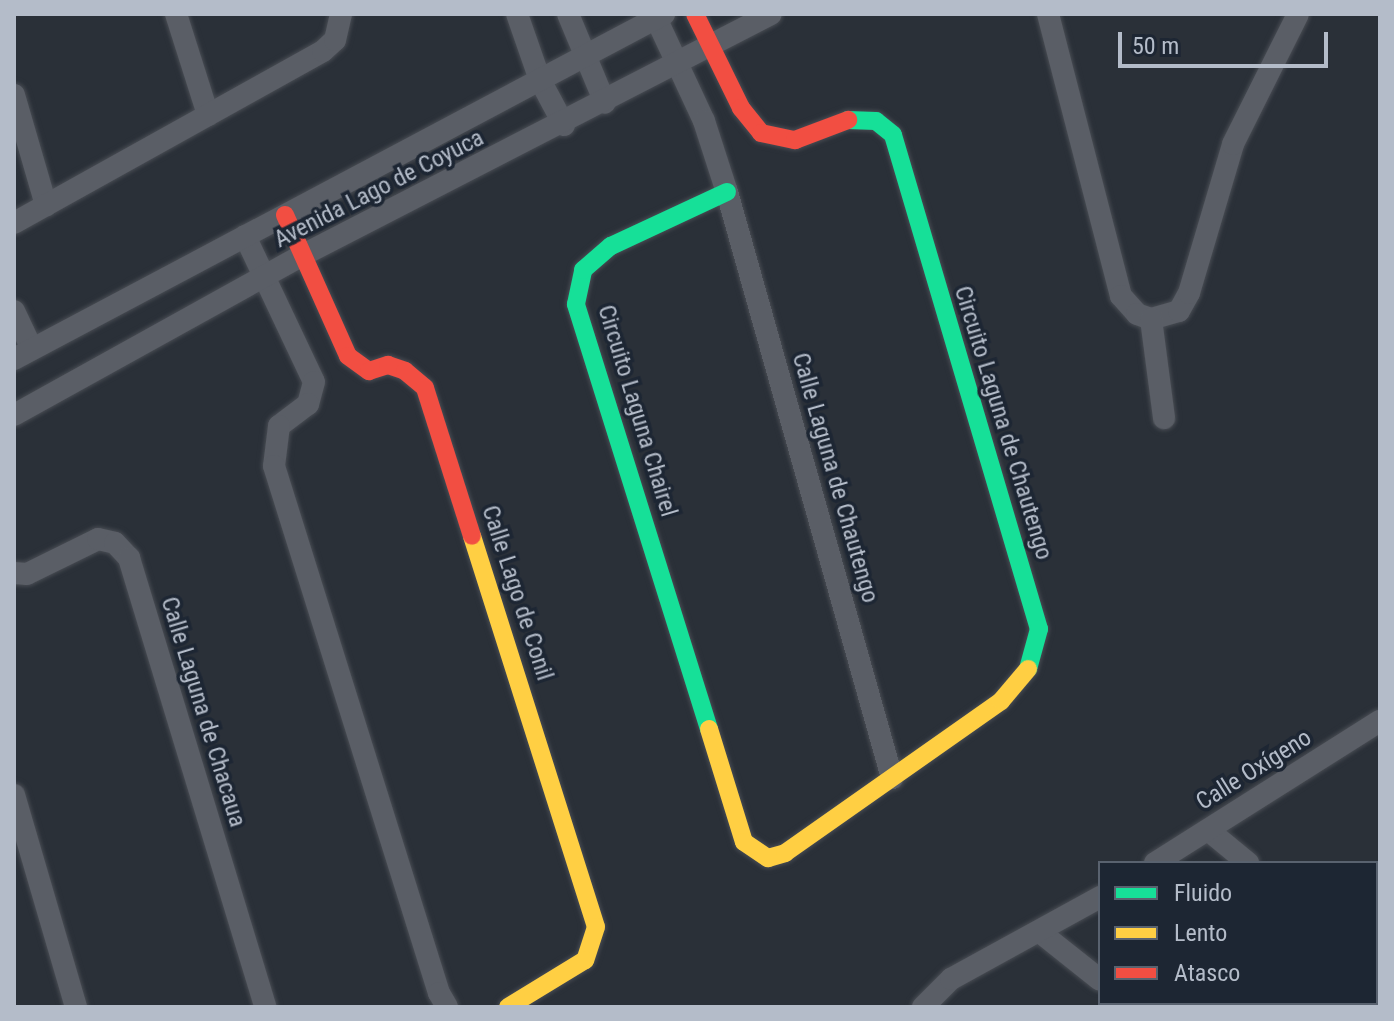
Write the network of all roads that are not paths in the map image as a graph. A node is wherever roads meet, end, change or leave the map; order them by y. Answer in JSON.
{"nodes":[{"id":1,"x":176,"y":14,"type":"edge"},
{"id":2,"x":341,"y":14,"type":"edge"},
{"id":3,"x":517,"y":14,"type":"edge"},
{"id":4,"x":568,"y":14,"type":"edge"},
{"id":5,"x":695,"y":14,"type":"edge"},
{"id":6,"x":771,"y":14,"type":"edge"},
{"id":7,"x":1048,"y":14,"type":"edge"},
{"id":8,"x":1298,"y":14,"type":"edge"},
{"id":9,"x":660,"y":16,"type":"edge"},
{"id":10,"x":711,"y":47,"type":"junction"},
{"id":11,"x":586,"y":56,"type":"junction"},
{"id":12,"x":676,"y":65,"type":"junction"},
{"id":13,"x":540,"y":80,"type":"junction"},
{"id":14,"x":14,"y":95,"type":"edge"},
{"id":15,"x":605,"y":103,"type":"junction"},
{"id":16,"x":208,"y":115,"type":"junction"},
{"id":17,"x":564,"y":125,"type":"junction"},
{"id":18,"x":727,"y":192,"type":"junction"},
{"id":19,"x":46,"y":205,"type":"junction"},
{"id":20,"x":285,"y":215,"type":"junction"},
{"id":21,"x":14,"y":223,"type":"edge"},
{"id":22,"x":245,"y":236,"type":"junction"},
{"id":23,"x":303,"y":255,"type":"junction"},
{"id":24,"x":263,"y":277,"type":"junction"},
{"id":25,"x":14,"y":311,"type":"edge"},
{"id":26,"x":1151,"y":319,"type":"junction"},
{"id":27,"x":23,"y":354,"type":"edge"},
{"id":28,"x":14,"y":415,"type":"edge"},
{"id":29,"x":1164,"y":418,"type":"dead end"},
{"id":30,"x":14,"y":573,"type":"edge"},
{"id":31,"x":1380,"y":721,"type":"edge"},
{"id":32,"x":892,"y":778,"type":"junction"},
{"id":33,"x":14,"y":795,"type":"edge"},
{"id":34,"x":1208,"y":830,"type":"junction"},
{"id":35,"x":756,"y":855,"type":"joint"},
{"id":36,"x":1158,"y":861,"type":"edge"},
{"id":37,"x":1246,"y":861,"type":"edge"},
{"id":38,"x":1098,"y":898,"type":"edge"},
{"id":39,"x":1041,"y":933,"type":"junction"},
{"id":40,"x":1098,"y":978,"type":"edge"},
{"id":41,"x":76,"y":1007,"type":"edge"},
{"id":42,"x":265,"y":1007,"type":"edge"},
{"id":43,"x":447,"y":1007,"type":"edge"},
{"id":44,"x":508,"y":1007,"type":"edge"},
{"id":45,"x":923,"y":1007,"type":"edge"}],
"edges":[{"from":1,"to":16,"type":"street"},
{"from":2,"to":16,"type":"street"},
{"from":3,"to":13,"type":"street"},
{"from":4,"to":11,"type":"street"},
{"from":5,"to":10,"type":"street","name":"Circuito Laguna de Chautengo"},
{"from":6,"to":10,"type":"street","name":"Avenida Lago de Coyuca"},
{"from":7,"to":26,"type":"street"},
{"from":8,"to":26,"type":"street"},
{"from":9,"to":11,"type":"street","name":"Avenida Lago de Coyuca"},
{"from":9,"to":12,"type":"street"},
{"from":10,"to":12,"type":"street","name":"Avenida Lago de Coyuca"},
{"from":10,"to":32,"type":"street","name":"Circuito Laguna de Chautengo"},
{"from":11,"to":13,"type":"street","name":"Avenida Lago de Coyuca"},
{"from":11,"to":15,"type":"street"},
{"from":12,"to":15,"type":"street","name":"Avenida Lago de Coyuca"},
{"from":12,"to":18,"type":"street"},
{"from":13,"to":17,"type":"street"},
{"from":13,"to":20,"type":"street","name":"Avenida Lago de Coyuca"},
{"from":14,"to":19,"type":"street"},
{"from":15,"to":17,"type":"street","name":"Avenida Lago de Coyuca"},
{"from":16,"to":19,"type":"street"},
{"from":17,"to":23,"type":"street","name":"Avenida Lago de Coyuca"},
{"from":18,"to":32,"type":"street","name":"Calle Laguna de Chautengo"},
{"from":18,"to":35,"type":"street","name":"Circuito Laguna Chairel"},
{"from":19,"to":21,"type":"street"},
{"from":20,"to":22,"type":"street","name":"Avenida Lago de Coyuca"},
{"from":20,"to":23,"type":"street","name":"Calle Lago de Conil"},
{"from":22,"to":24,"type":"street"},
{"from":22,"to":27,"type":"street","name":"Avenida Lago de Coyuca"},
{"from":23,"to":24,"type":"street","name":"Avenida Lago de Coyuca"},
{"from":23,"to":44,"type":"street","name":"Calle Lago de Conil"},
{"from":24,"to":28,"type":"street","name":"Avenida Lago de Coyuca"},
{"from":24,"to":43,"type":"street"},
{"from":25,"to":27,"type":"street"},
{"from":26,"to":29,"type":"street"},
{"from":30,"to":42,"type":"street","name":"Calle Laguna de Chacaua"},
{"from":31,"to":34,"type":"street","name":"Calle Oxígeno"},
{"from":32,"to":35,"type":"street","name":"Circuito Laguna de Chautengo"},
{"from":33,"to":41,"type":"street"},
{"from":34,"to":36,"type":"street","name":"Calle Oxígeno"},
{"from":34,"to":37,"type":"street"},
{"from":38,"to":39,"type":"street"},
{"from":39,"to":40,"type":"street"},
{"from":39,"to":45,"type":"street"}]}
